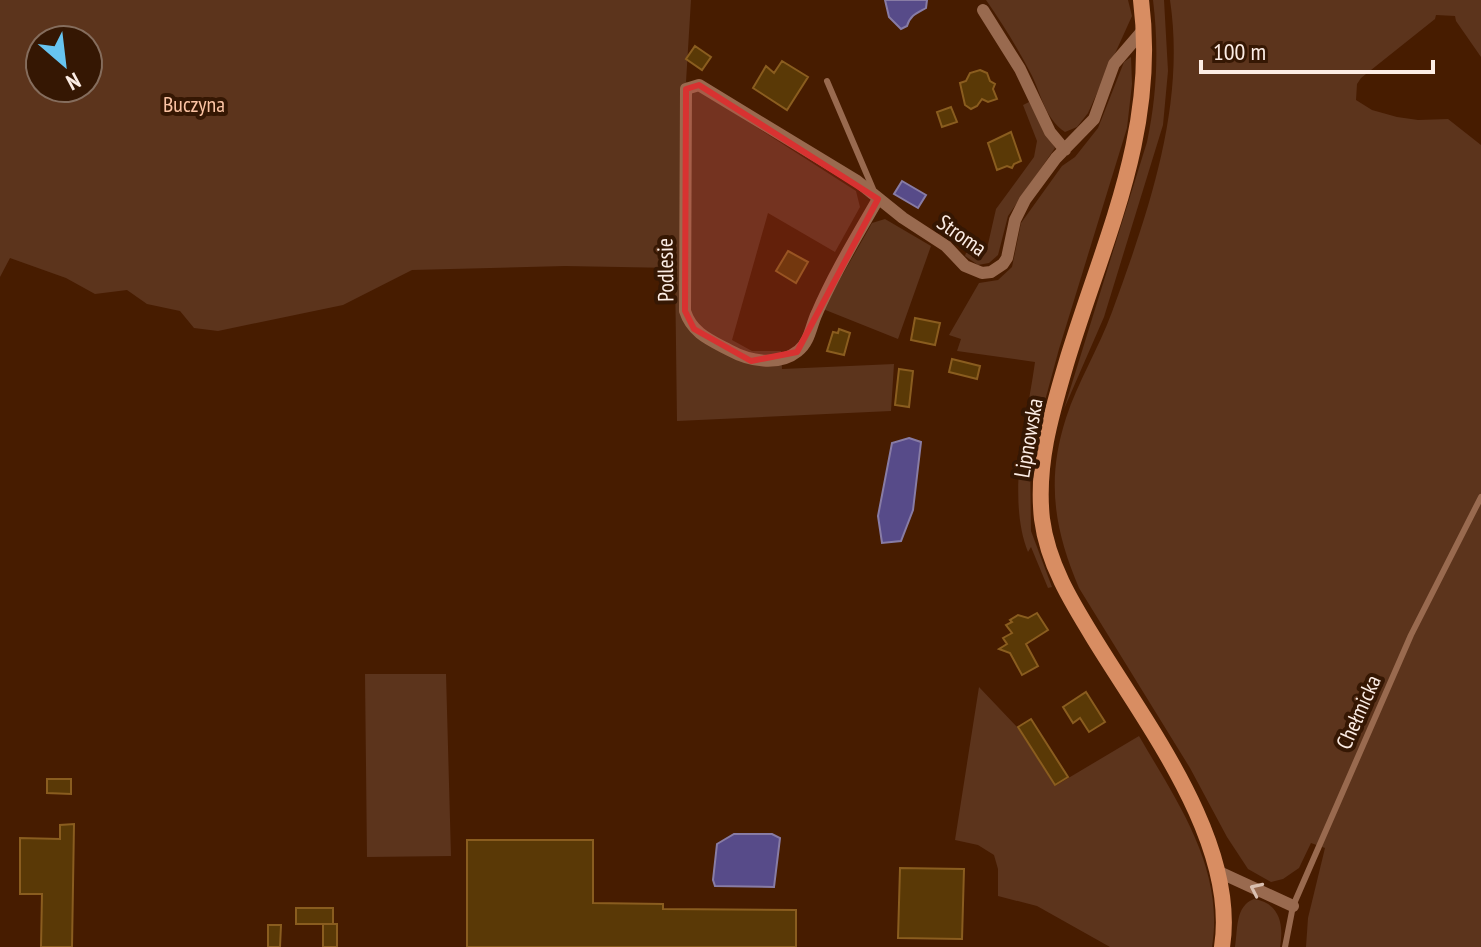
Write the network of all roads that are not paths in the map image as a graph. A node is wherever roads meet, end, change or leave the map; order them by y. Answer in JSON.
{"nodes":[{"id":1,"x":1141,"y":0,"type":"edge"},
{"id":2,"x":983,"y":10,"type":"dead end"},
{"id":3,"x":1144,"y":29,"type":"junction"},
{"id":4,"x":827,"y":81,"type":"dead end"},
{"id":5,"x":706,"y":89,"type":"joint"},
{"id":6,"x":1065,"y":150,"type":"junction"},
{"id":7,"x":878,"y":199,"type":"junction"},
{"id":8,"x":1481,"y":497,"type":"edge"},
{"id":9,"x":1219,"y":872,"type":"junction"},
{"id":10,"x":1293,"y":906,"type":"junction"},
{"id":11,"x":1222,"y":947,"type":"edge"},
{"id":12,"x":1285,"y":947,"type":"edge"}],
"edges":[{"from":1,"to":3,"type":"main road","name":"Lipnowska"},
{"from":2,"to":6,"type":"street"},
{"from":3,"to":6,"type":"street","name":"Stroma"},
{"from":3,"to":9,"type":"main road","name":"Lipnowska"},
{"from":4,"to":7,"type":"lane"},
{"from":5,"to":7,"type":"street","name":"Stroma"},
{"from":5,"to":7,"type":"street","name":"Podlesie"},
{"from":6,"to":7,"type":"street","name":"Stroma"},
{"from":8,"to":10,"type":"lane","name":"Chełmicka"},
{"from":10,"to":9,"type":"street","one_way":true},
{"from":9,"to":11,"type":"main road","name":"Lipnowska"},
{"from":10,"to":12,"type":"lane","name":"Chełmicka"}]}
